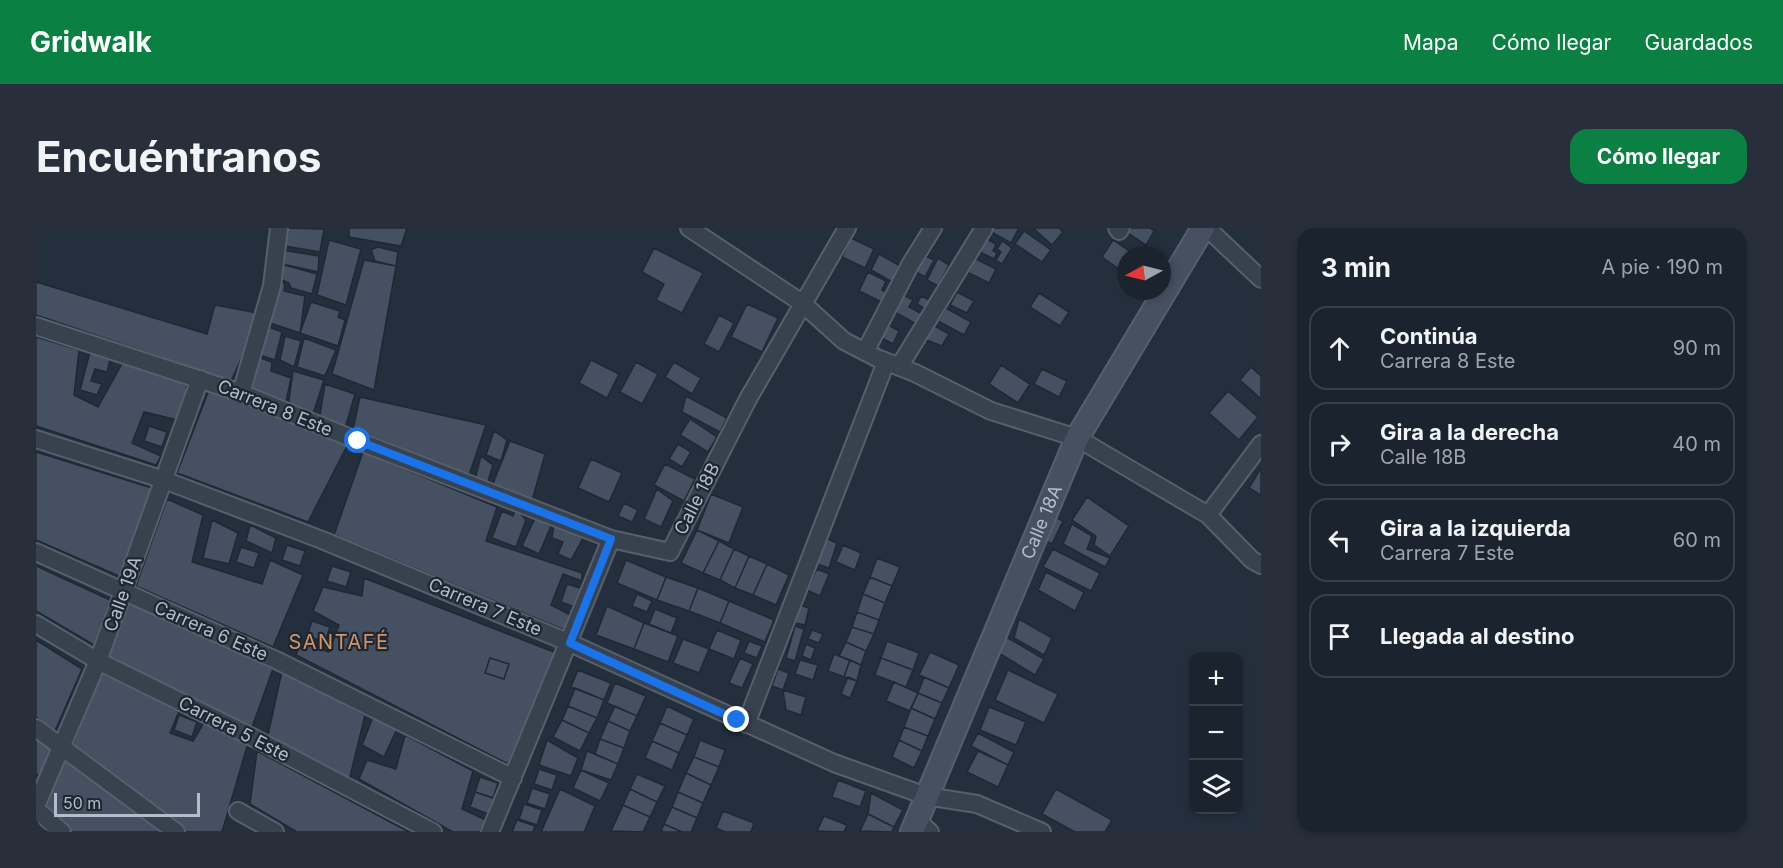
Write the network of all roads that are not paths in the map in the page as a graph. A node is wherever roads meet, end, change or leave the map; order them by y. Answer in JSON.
{"nodes":[{"id":1,"x":279,"y":228,"type":"edge"},
{"id":2,"x":689,"y":228,"type":"edge"},
{"id":3,"x":847,"y":228,"type":"edge"},
{"id":4,"x":933,"y":228,"type":"edge"},
{"id":5,"x":984,"y":228,"type":"edge"},
{"id":6,"x":1205,"y":228,"type":"edge"},
{"id":7,"x":1261,"y":279,"type":"edge"},
{"id":8,"x":802,"y":303,"type":"junction"},
{"id":9,"x":36,"y":326,"type":"edge"},
{"id":10,"x":865,"y":352,"type":"junction"},
{"id":11,"x":893,"y":364,"type":"junction"},
{"id":12,"x":200,"y":379,"type":"junction"},
{"id":13,"x":241,"y":393,"type":"junction"},
{"id":14,"x":1077,"y":438,"type":"junction"},
{"id":15,"x":36,"y":439,"type":"edge"},
{"id":16,"x":1261,"y":444,"type":"edge"},
{"id":17,"x":164,"y":480,"type":"junction"},
{"id":18,"x":1209,"y":515,"type":"junction"},
{"id":19,"x":611,"y":539,"type":"junction"},
{"id":20,"x":36,"y":552,"type":"edge"},
{"id":21,"x":1261,"y":565,"type":"edge"},
{"id":22,"x":124,"y":591,"type":"junction"},
{"id":23,"x":36,"y":624,"type":"edge"},
{"id":24,"x":570,"y":643,"type":"junction"},
{"id":25,"x":98,"y":661,"type":"junction"},
{"id":26,"x":746,"y":724,"type":"junction"},
{"id":27,"x":36,"y":728,"type":"edge"},
{"id":28,"x":62,"y":747,"type":"junction"},
{"id":29,"x":513,"y":778,"type":"junction"},
{"id":30,"x":926,"y":796,"type":"junction"},
{"id":31,"x":36,"y":807,"type":"edge"},
{"id":32,"x":238,"y":811,"type":"dead end"},
{"id":33,"x":919,"y":828,"type":"edge"},
{"id":34,"x":62,"y":832,"type":"edge"},
{"id":35,"x":176,"y":832,"type":"edge"},
{"id":36,"x":274,"y":832,"type":"edge"},
{"id":37,"x":433,"y":832,"type":"edge"},
{"id":38,"x":490,"y":832,"type":"edge"},
{"id":39,"x":1042,"y":832,"type":"edge"}],
"edges":[{"from":1,"to":13,"type":"street"},
{"from":2,"to":8,"type":"street"},
{"from":3,"to":8,"type":"street"},
{"from":4,"to":10,"type":"street"},
{"from":5,"to":11,"type":"street"},
{"from":6,"to":7,"type":"street"},
{"from":6,"to":14,"type":"street","name":"Calle 18A"},
{"from":8,"to":10,"type":"street"},
{"from":8,"to":19,"type":"street","name":"Calle 18B"},
{"from":9,"to":12,"type":"street","name":"Carrera 8 Este"},
{"from":10,"to":11,"type":"street"},
{"from":11,"to":14,"type":"street"},
{"from":11,"to":26,"type":"street"},
{"from":12,"to":13,"type":"street","name":"Carrera 8 Este"},
{"from":12,"to":17,"type":"street","name":"Calle 19A"},
{"from":13,"to":19,"type":"street","name":"Carrera 8 Este"},
{"from":14,"to":18,"type":"street"},
{"from":14,"to":30,"type":"street","name":"Calle 18A"},
{"from":15,"to":17,"type":"street","name":"Carrera 7 Este"},
{"from":16,"to":18,"type":"street"},
{"from":17,"to":22,"type":"street","name":"Calle 19A"},
{"from":17,"to":24,"type":"street","name":"Carrera 7 Este"},
{"from":18,"to":21,"type":"street"},
{"from":19,"to":24,"type":"street"},
{"from":20,"to":22,"type":"street","name":"Carrera 6 Este"},
{"from":22,"to":25,"type":"street","name":"Calle 19A"},
{"from":22,"to":29,"type":"street","name":"Carrera 6 Este"},
{"from":23,"to":25,"type":"street","name":"Carrera 5 Este"},
{"from":24,"to":26,"type":"street","name":"Carrera 7 Este"},
{"from":24,"to":29,"type":"street"},
{"from":25,"to":28,"type":"street","name":"Calle 19A"},
{"from":25,"to":37,"type":"street","name":"Carrera 5 Este"},
{"from":26,"to":30,"type":"street","name":"Carrera 7 Este"},
{"from":27,"to":28,"type":"street"},
{"from":28,"to":31,"type":"street","name":"Calle 19A"},
{"from":28,"to":35,"type":"street"},
{"from":29,"to":38,"type":"street"},
{"from":30,"to":33,"type":"street","name":"Calle 18A"},
{"from":30,"to":39,"type":"street","name":"Carrera 7 Este"},
{"from":31,"to":34,"type":"street"},
{"from":32,"to":36,"type":"street"}]}
